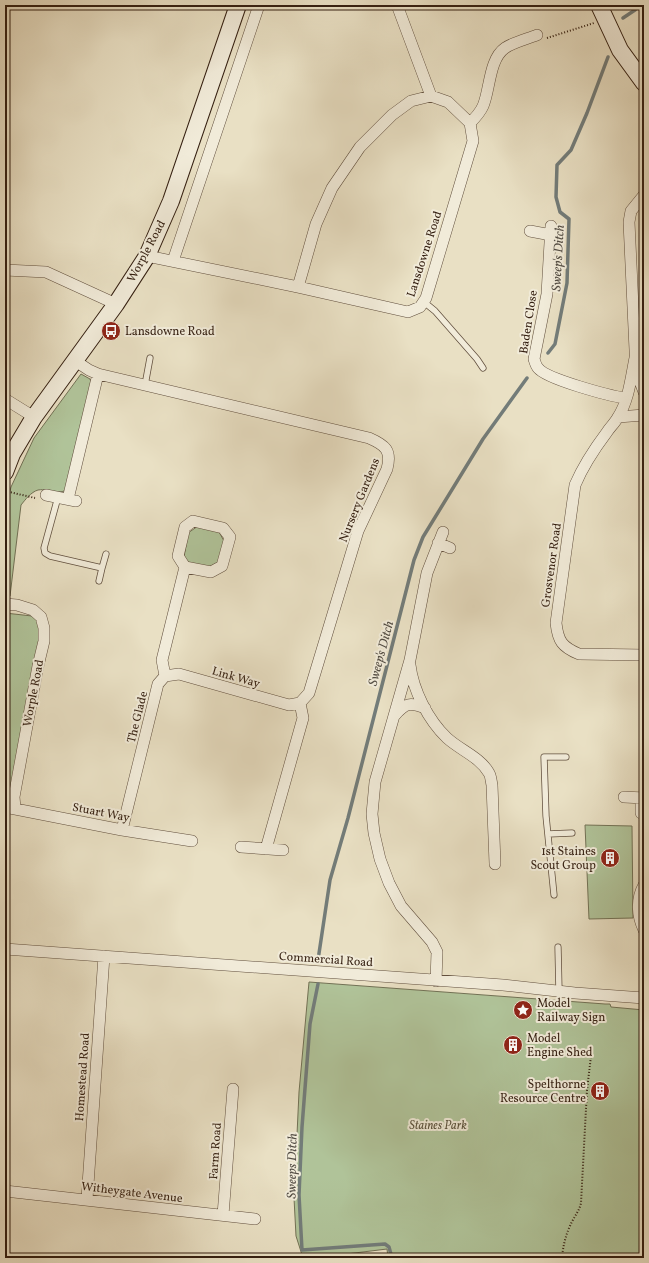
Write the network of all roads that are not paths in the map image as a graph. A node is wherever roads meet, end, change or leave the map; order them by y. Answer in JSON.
{"nodes":[{"id":1,"x":238,"y":5,"type":"edge"},
{"id":2,"x":259,"y":5,"type":"edge"},
{"id":3,"x":397,"y":5,"type":"edge"},
{"id":4,"x":598,"y":5,"type":"edge"},
{"id":5,"x":537,"y":35,"type":"road end"},
{"id":6,"x":644,"y":83,"type":"edge"},
{"id":7,"x":430,"y":96,"type":"junction"},
{"id":8,"x":470,"y":124,"type":"junction"},
{"id":9,"x":644,"y":194,"type":"edge"},
{"id":10,"x":530,"y":231,"type":"dead end"},
{"id":11,"x":146,"y":256,"type":"junction"},
{"id":12,"x":173,"y":261,"type":"junction"},
{"id":13,"x":5,"y":270,"type":"edge"},
{"id":14,"x":298,"y":287,"type":"junction"},
{"id":15,"x":424,"y":302,"type":"junction"},
{"id":16,"x":116,"y":304,"type":"junction"},
{"id":17,"x":150,"y":358,"type":"dead end"},
{"id":18,"x":635,"y":358,"type":"junction"},
{"id":19,"x":74,"y":360,"type":"junction"},
{"id":20,"x":483,"y":368,"type":"dead end"},
{"id":21,"x":98,"y":374,"type":"junction"},
{"id":22,"x":144,"y":384,"type":"junction"},
{"id":23,"x":644,"y":392,"type":"edge"},
{"id":24,"x":625,"y":398,"type":"junction"},
{"id":25,"x":5,"y":399,"type":"edge"},
{"id":26,"x":644,"y":415,"type":"edge"},
{"id":27,"x":34,"y":418,"type":"junction"},
{"id":28,"x":618,"y":418,"type":"junction"},
{"id":29,"x":5,"y":472,"type":"edge"},
{"id":30,"x":46,"y":495,"type":"road end"},
{"id":31,"x":67,"y":499,"type":"junction"},
{"id":32,"x":443,"y":532,"type":"dead end"},
{"id":33,"x":438,"y":543,"type":"junction"},
{"id":34,"x":450,"y":548,"type":"dead end"},
{"id":35,"x":106,"y":554,"type":"dead end"},
{"id":36,"x":185,"y":567,"type":"junction"},
{"id":37,"x":102,"y":568,"type":"junction"},
{"id":38,"x":99,"y":581,"type":"dead end"},
{"id":39,"x":5,"y":604,"type":"edge"},
{"id":40,"x":644,"y":655,"type":"edge"},
{"id":41,"x":410,"y":660,"type":"junction"},
{"id":42,"x":166,"y":676,"type":"junction"},
{"id":43,"x":300,"y":703,"type":"junction"},
{"id":44,"x":425,"y":708,"type":"junction"},
{"id":45,"x":394,"y":717,"type":"junction"},
{"id":46,"x":566,"y":757,"type":"dead end"},
{"id":47,"x":624,"y":797,"type":"dead end"},
{"id":48,"x":642,"y":798,"type":"edge"},
{"id":49,"x":10,"y":808,"type":"edge"},
{"id":50,"x":641,"y":813,"type":"dead end"},
{"id":51,"x":122,"y":830,"type":"junction"},
{"id":52,"x":572,"y":833,"type":"dead end"},
{"id":53,"x":548,"y":834,"type":"junction"},
{"id":54,"x":192,"y":841,"type":"dead end"},
{"id":55,"x":240,"y":848,"type":"dead end"},
{"id":56,"x":266,"y":849,"type":"junction"},
{"id":57,"x":282,"y":850,"type":"dead end"},
{"id":58,"x":495,"y":864,"type":"dead end"},
{"id":59,"x":644,"y":885,"type":"edge"},
{"id":60,"x":554,"y":895,"type":"dead end"},
{"id":61,"x":644,"y":930,"type":"edge"},
{"id":62,"x":558,"y":947,"type":"dead end"},
{"id":63,"x":5,"y":949,"type":"edge"},
{"id":64,"x":104,"y":956,"type":"junction"},
{"id":65,"x":436,"y":980,"type":"junction"},
{"id":66,"x":559,"y":991,"type":"junction"},
{"id":67,"x":644,"y":998,"type":"edge"},
{"id":68,"x":233,"y":1089,"type":"dead end"},
{"id":69,"x":5,"y":1191,"type":"edge"},
{"id":70,"x":87,"y":1200,"type":"junction"},
{"id":71,"x":223,"y":1215,"type":"junction"},
{"id":72,"x":255,"y":1219,"type":"dead end"}],
"edges":[{"from":1,"to":11,"type":"street","name":"Worple Road"},
{"from":2,"to":12,"type":"street","name":"Worple Road"},
{"from":3,"to":7,"type":"street"},
{"from":4,"to":6,"type":"street"},
{"from":5,"to":8,"type":"street"},
{"from":7,"to":8,"type":"street"},
{"from":7,"to":14,"type":"street"},
{"from":8,"to":15,"type":"street","name":"Lansdowne Road"},
{"from":9,"to":18,"type":"street","name":"Grosvenor Road"},
{"from":10,"to":24,"type":"street","name":"Baden Close"},
{"from":11,"to":12,"type":"street","name":"Lansdowne Road"},
{"from":11,"to":16,"type":"street","name":"Worple Road"},
{"from":12,"to":14,"type":"street","name":"Lansdowne Road"},
{"from":13,"to":16,"type":"street"},
{"from":14,"to":15,"type":"street","name":"Lansdowne Road"},
{"from":15,"to":20,"type":"lane"},
{"from":16,"to":19,"type":"street","name":"Worple Road"},
{"from":17,"to":22,"type":"lane"},
{"from":18,"to":23,"type":"street","name":"Grosvenor Road"},
{"from":18,"to":24,"type":"street","name":"Grosvenor Road"},
{"from":19,"to":21,"type":"street","name":"Nursery Gardens"},
{"from":19,"to":27,"type":"street","name":"Worple Road"},
{"from":21,"to":22,"type":"street","name":"Nursery Gardens"},
{"from":21,"to":31,"type":"street"},
{"from":22,"to":43,"type":"street","name":"Nursery Gardens"},
{"from":24,"to":28,"type":"street","name":"Grosvenor Road"},
{"from":25,"to":27,"type":"street"},
{"from":26,"to":28,"type":"street"},
{"from":27,"to":29,"type":"street","name":"Worple Road"},
{"from":28,"to":40,"type":"street","name":"Grosvenor Road"},
{"from":30,"to":31,"type":"street"},
{"from":31,"to":37,"type":"lane"},
{"from":32,"to":33,"type":"street"},
{"from":33,"to":34,"type":"street"},
{"from":33,"to":41,"type":"street"},
{"from":35,"to":37,"type":"lane"},
{"from":36,"to":36,"type":"street"},
{"from":36,"to":42,"type":"street"},
{"from":37,"to":38,"type":"lane"},
{"from":39,"to":49,"type":"street","name":"Worple Road"},
{"from":41,"to":44,"type":"street"},
{"from":41,"to":45,"type":"street"},
{"from":42,"to":43,"type":"street","name":"Link Way"},
{"from":42,"to":51,"type":"street","name":"The Glade"},
{"from":43,"to":56,"type":"street"},
{"from":44,"to":45,"type":"street"},
{"from":44,"to":58,"type":"street"},
{"from":45,"to":65,"type":"street"},
{"from":46,"to":53,"type":"lane"},
{"from":47,"to":48,"type":"street"},
{"from":48,"to":50,"type":"street"},
{"from":49,"to":51,"type":"street","name":"Stuart Way"},
{"from":51,"to":54,"type":"street","name":"Stuart Way"},
{"from":52,"to":53,"type":"lane"},
{"from":53,"to":60,"type":"lane"},
{"from":55,"to":56,"type":"street"},
{"from":56,"to":57,"type":"street"},
{"from":59,"to":61,"type":"street"},
{"from":62,"to":66,"type":"lane"},
{"from":63,"to":64,"type":"street","name":"Commercial Road"},
{"from":64,"to":65,"type":"street","name":"Commercial Road"},
{"from":64,"to":70,"type":"street","name":"Homestead Road"},
{"from":65,"to":66,"type":"street","name":"Commercial Road"},
{"from":66,"to":67,"type":"street","name":"Commercial Road"},
{"from":68,"to":71,"type":"street","name":"Farm Road"},
{"from":69,"to":70,"type":"street","name":"Witheygate Avenue"},
{"from":70,"to":71,"type":"street","name":"Witheygate Avenue"},
{"from":71,"to":72,"type":"street","name":"Witheygate Avenue"}]}
